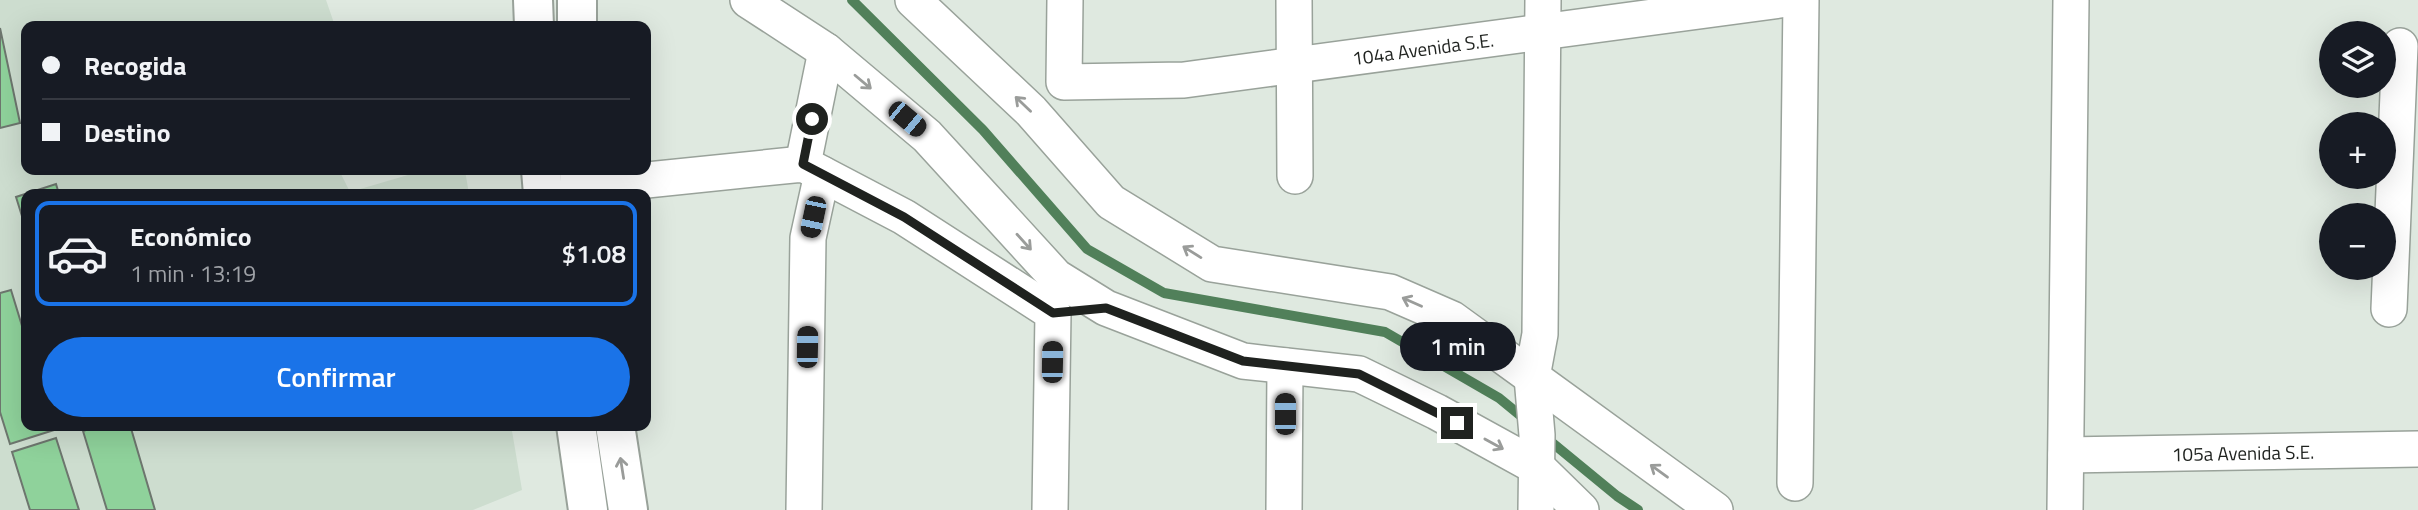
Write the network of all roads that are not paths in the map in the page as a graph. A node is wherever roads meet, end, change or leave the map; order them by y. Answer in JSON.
{"nodes":[{"id":1,"x":533,"y":0,"type":"edge"},
{"id":2,"x":577,"y":0,"type":"edge"},
{"id":3,"x":748,"y":0,"type":"edge"},
{"id":4,"x":913,"y":0,"type":"edge"},
{"id":5,"x":1065,"y":0,"type":"edge"},
{"id":6,"x":1294,"y":0,"type":"edge"},
{"id":7,"x":1780,"y":0,"type":"edge"},
{"id":8,"x":1801,"y":0,"type":"edge"},
{"id":9,"x":2071,"y":0,"type":"edge"},
{"id":10,"x":1542,"y":16,"type":"edge"},
{"id":11,"x":534,"y":21,"type":"edge"},
{"id":12,"x":577,"y":21,"type":"edge"},
{"id":13,"x":2400,"y":46,"type":"dead end"},
{"id":14,"x":827,"y":51,"type":"junction"},
{"id":15,"x":1296,"y":65,"type":"junction"},
{"id":16,"x":812,"y":169,"type":"junction"},
{"id":17,"x":550,"y":175,"type":"edge"},
{"id":18,"x":1295,"y":176,"type":"dead end"},
{"id":19,"x":570,"y":186,"type":"edge"},
{"id":20,"x":2406,"y":206,"type":"edge"},
{"id":21,"x":1106,"y":308,"type":"junction"},
{"id":22,"x":2389,"y":309,"type":"dead end"},
{"id":23,"x":1053,"y":313,"type":"junction"},
{"id":24,"x":1285,"y":366,"type":"junction"},
{"id":25,"x":1535,"y":422,"type":"junction"},
{"id":26,"x":577,"y":431,"type":"edge"},
{"id":27,"x":616,"y":431,"type":"edge"},
{"id":28,"x":2418,"y":449,"type":"edge"},
{"id":29,"x":2066,"y":455,"type":"junction"},
{"id":30,"x":1795,"y":483,"type":"dead end"},
{"id":31,"x":588,"y":510,"type":"edge"},
{"id":32,"x":628,"y":510,"type":"edge"},
{"id":33,"x":804,"y":510,"type":"edge"},
{"id":34,"x":1050,"y":510,"type":"edge"},
{"id":35,"x":1284,"y":510,"type":"edge"},
{"id":36,"x":1536,"y":510,"type":"edge"},
{"id":37,"x":1581,"y":510,"type":"edge"},
{"id":38,"x":1715,"y":510,"type":"edge"},
{"id":39,"x":2065,"y":510,"type":"edge"}],
"edges":[{"from":1,"to":11,"type":"main road"},
{"from":2,"to":12,"type":"main road"},
{"from":3,"to":14,"type":"street"},
{"from":25,"to":4,"type":"street","one_way":true},
{"from":5,"to":15,"type":"street","name":"104a Avenida S.E."},
{"from":6,"to":15,"type":"street"},
{"from":7,"to":10,"type":"street","name":"104a Avenida S.E."},
{"from":8,"to":30,"type":"street"},
{"from":9,"to":29,"type":"street"},
{"from":10,"to":15,"type":"street","name":"104a Avenida S.E."},
{"from":10,"to":25,"type":"street"},
{"from":13,"to":20,"type":"street"},
{"from":14,"to":16,"type":"street"},
{"from":14,"to":21,"type":"street","one_way":true},
{"from":15,"to":18,"type":"street"},
{"from":16,"to":19,"type":"street"},
{"from":16,"to":23,"type":"street"},
{"from":16,"to":33,"type":"street"},
{"from":17,"to":19,"type":"main road"},
{"from":20,"to":22,"type":"street"},
{"from":21,"to":23,"type":"street"},
{"from":21,"to":24,"type":"street"},
{"from":23,"to":34,"type":"street"},
{"from":24,"to":25,"type":"street","one_way":true},
{"from":24,"to":35,"type":"street"},
{"from":25,"to":36,"type":"street"},
{"from":25,"to":37,"type":"street"},
{"from":38,"to":25,"type":"street","one_way":true},
{"from":26,"to":31,"type":"main road"},
{"from":32,"to":27,"type":"main road","one_way":true},
{"from":28,"to":29,"type":"street","name":"105a Avenida S.E."},
{"from":29,"to":39,"type":"street"}]}
